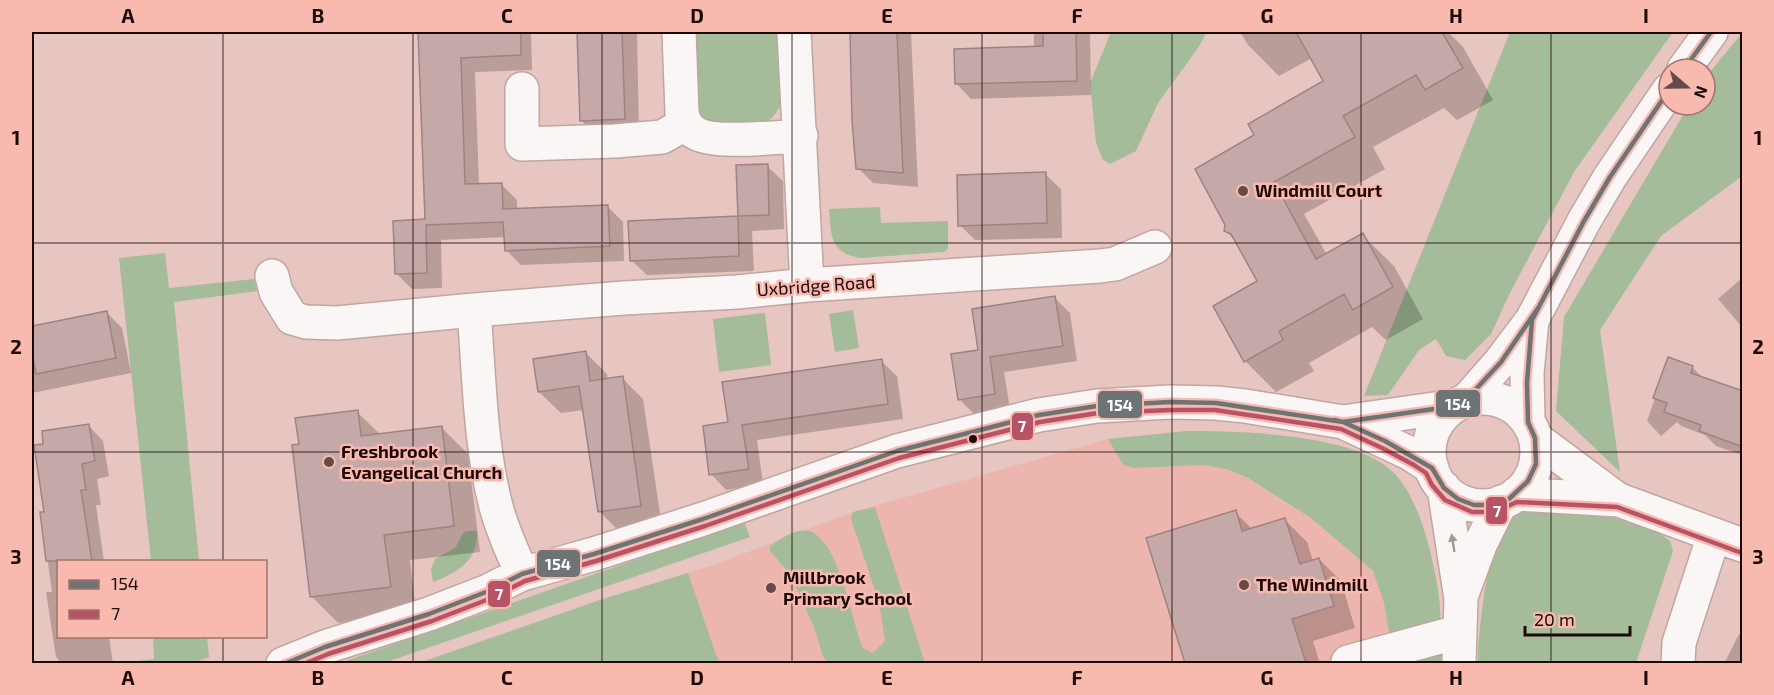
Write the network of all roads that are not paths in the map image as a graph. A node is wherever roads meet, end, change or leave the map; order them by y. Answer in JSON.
{"nodes":[{"id":1,"x":679,"y":32,"type":"edge"},
{"id":2,"x":794,"y":32,"type":"edge"},
{"id":3,"x":1711,"y":32,"type":"edge"},
{"id":4,"x":1693,"y":57,"type":"edge"},
{"id":5,"x":522,"y":89,"type":"dead end"},
{"id":6,"x":1657,"y":108,"type":"edge"},
{"id":7,"x":685,"y":124,"type":"junction"},
{"id":8,"x":801,"y":136,"type":"junction"},
{"id":9,"x":1155,"y":247,"type":"dead end"},
{"id":10,"x":272,"y":276,"type":"dead end"},
{"id":11,"x":807,"y":285,"type":"junction"},
{"id":12,"x":474,"y":310,"type":"junction"},
{"id":13,"x":1532,"y":320,"type":"junction"},
{"id":14,"x":1460,"y":403,"type":"junction"},
{"id":15,"x":1343,"y":422,"type":"junction"},
{"id":16,"x":1532,"y":430,"type":"junction"},
{"id":17,"x":1438,"y":478,"type":"junction"},
{"id":18,"x":1509,"y":498,"type":"junction"},
{"id":19,"x":1619,"y":500,"type":"junction"},
{"id":20,"x":1728,"y":540,"type":"edge"},
{"id":21,"x":522,"y":574,"type":"junction"},
{"id":22,"x":1461,"y":599,"type":"junction"},
{"id":23,"x":1459,"y":648,"type":"edge"},
{"id":24,"x":1348,"y":662,"type":"dead end"},
{"id":25,"x":283,"y":663,"type":"edge"},
{"id":26,"x":1678,"y":663,"type":"edge"}],
"edges":[{"from":1,"to":7,"type":"street"},
{"from":2,"to":8,"type":"street"},
{"from":3,"to":4,"type":"street"},
{"from":5,"to":7,"type":"street"},
{"from":6,"to":13,"type":"street"},
{"from":7,"to":8,"type":"street"},
{"from":8,"to":11,"type":"street"},
{"from":9,"to":11,"type":"street","name":"Uxbridge Road"},
{"from":10,"to":12,"type":"street","name":"Uxbridge Road"},
{"from":11,"to":12,"type":"street","name":"Uxbridge Road"},
{"from":12,"to":21,"type":"street"},
{"from":13,"to":14,"type":"street"},
{"from":13,"to":16,"type":"street"},
{"from":14,"to":15,"type":"street"},
{"from":14,"to":16,"type":"street"},
{"from":14,"to":17,"type":"street"},
{"from":15,"to":17,"type":"street"},
{"from":15,"to":21,"type":"street"},
{"from":16,"to":18,"type":"street"},
{"from":16,"to":19,"type":"street"},
{"from":17,"to":18,"type":"street"},
{"from":22,"to":17,"type":"street","one_way":true},
{"from":18,"to":19,"type":"street"},
{"from":18,"to":22,"type":"street"},
{"from":19,"to":20,"type":"street"},
{"from":20,"to":26,"type":"street"},
{"from":21,"to":25,"type":"street"},
{"from":22,"to":23,"type":"street"},
{"from":23,"to":24,"type":"street"}]}
